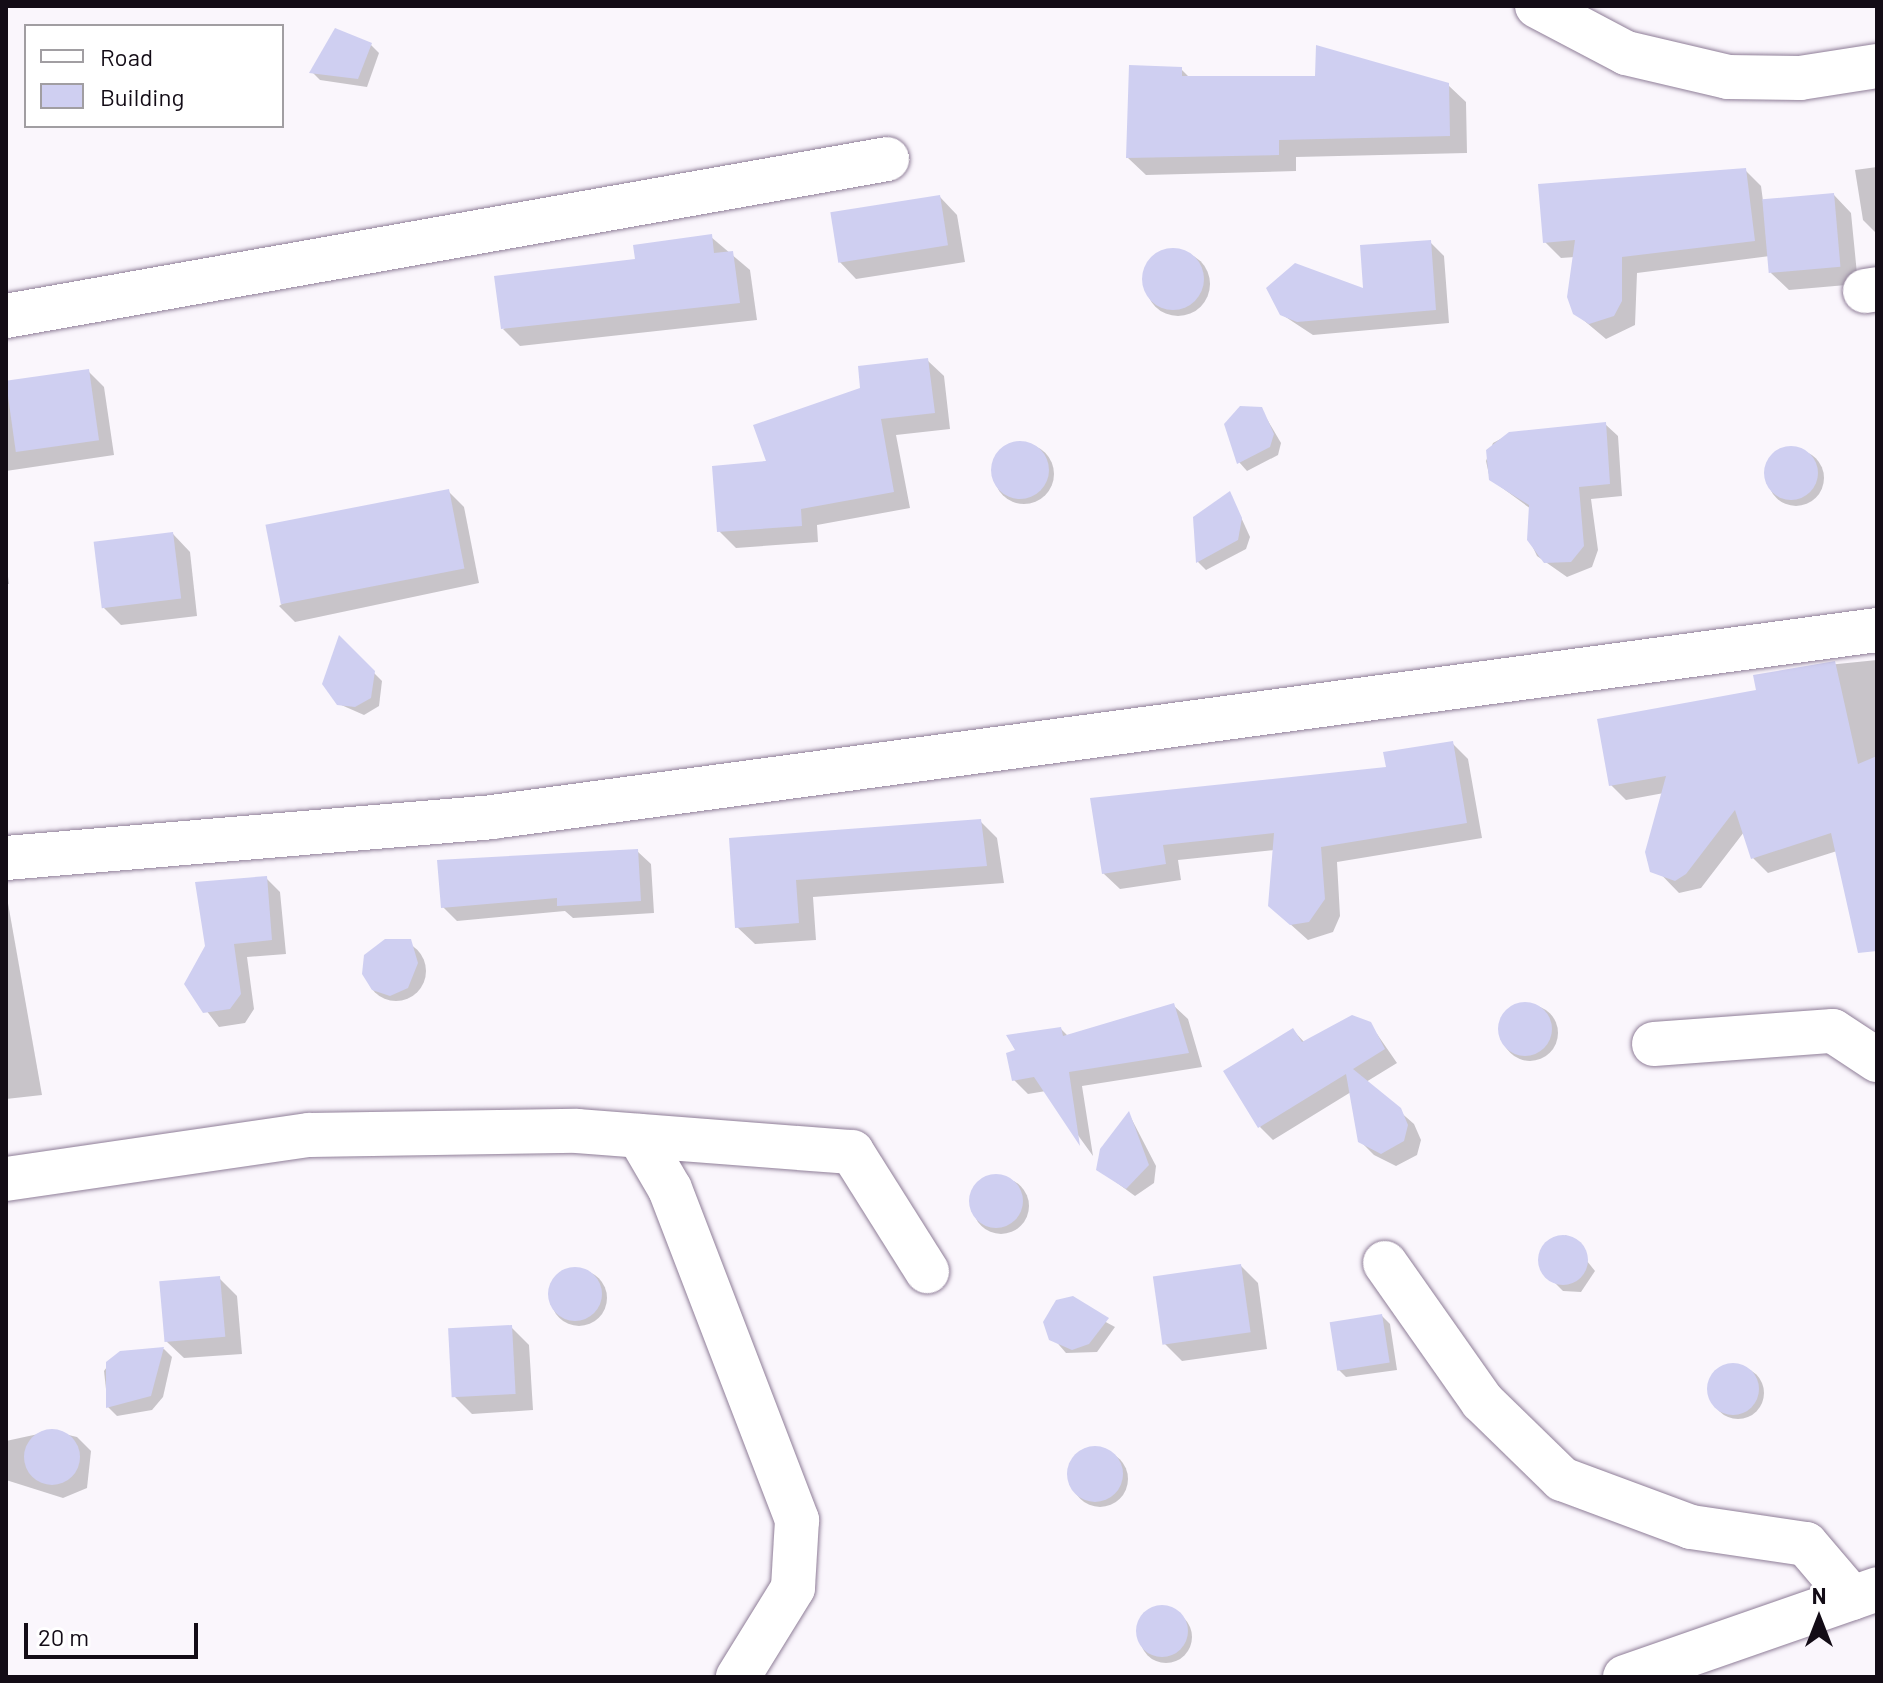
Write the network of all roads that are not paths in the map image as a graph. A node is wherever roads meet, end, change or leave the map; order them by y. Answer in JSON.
{"nodes":[{"id":1,"x":1537,"y":6,"type":"edge"},
{"id":2,"x":1877,"y":66,"type":"edge"},
{"id":3,"x":887,"y":159,"type":"dead end"},
{"id":4,"x":6,"y":316,"type":"edge"},
{"id":5,"x":1877,"y":630,"type":"edge"},
{"id":6,"x":6,"y":858,"type":"edge"},
{"id":7,"x":1654,"y":1044,"type":"dead end"},
{"id":8,"x":1877,"y":1060,"type":"edge"},
{"id":9,"x":639,"y":1136,"type":"junction"},
{"id":10,"x":6,"y":1179,"type":"edge"},
{"id":11,"x":1385,"y":1263,"type":"dead end"},
{"id":12,"x":927,"y":1271,"type":"dead end"},
{"id":13,"x":1865,"y":1594,"type":"edge"},
{"id":14,"x":738,"y":1677,"type":"edge"},
{"id":15,"x":1625,"y":1677,"type":"edge"}],
"edges":[{"from":1,"to":2,"type":"street"},
{"from":3,"to":4,"type":"street"},
{"from":5,"to":6,"type":"street"},
{"from":7,"to":8,"type":"street"},
{"from":9,"to":10,"type":"street"},
{"from":9,"to":12,"type":"street"},
{"from":9,"to":14,"type":"street"},
{"from":11,"to":13,"type":"street"},
{"from":13,"to":15,"type":"street"}]}
